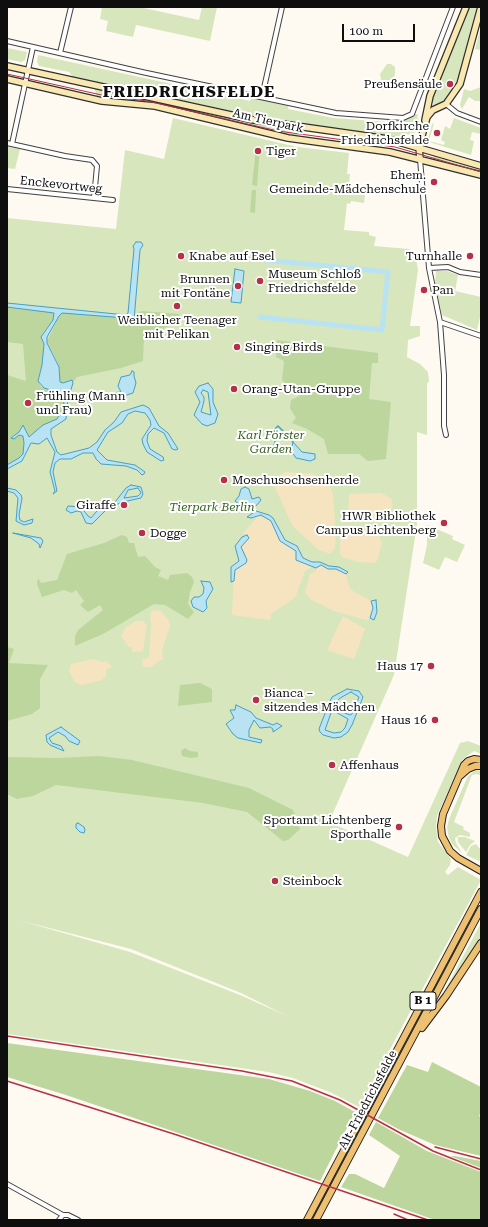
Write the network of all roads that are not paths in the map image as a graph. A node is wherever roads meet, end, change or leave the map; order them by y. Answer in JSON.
{"nodes":[{"id":1,"x":71,"y":7,"type":"edge"},
{"id":2,"x":282,"y":7,"type":"edge"},
{"id":3,"x":453,"y":7,"type":"edge"},
{"id":4,"x":466,"y":7,"type":"edge"},
{"id":5,"x":481,"y":7,"type":"edge"},
{"id":6,"x":7,"y":41,"type":"edge"},
{"id":7,"x":33,"y":47,"type":"junction"},
{"id":8,"x":60,"y":53,"type":"junction"},
{"id":9,"x":7,"y":66,"type":"edge"},
{"id":10,"x":29,"y":71,"type":"junction"},
{"id":11,"x":7,"y":79,"type":"edge"},
{"id":12,"x":26,"y":84,"type":"junction"},
{"id":13,"x":423,"y":85,"type":"junction"},
{"id":14,"x":433,"y":89,"type":"junction"},
{"id":15,"x":262,"y":97,"type":"junction"},
{"id":16,"x":446,"y":104,"type":"junction"},
{"id":17,"x":425,"y":122,"type":"junction"},
{"id":18,"x":481,"y":122,"type":"edge"},
{"id":19,"x":7,"y":143,"type":"edge"},
{"id":20,"x":12,"y":144,"type":"junction"},
{"id":21,"x":419,"y":147,"type":"junction"},
{"id":22,"x":420,"y":159,"type":"junction"},
{"id":23,"x":481,"y":166,"type":"edge"},
{"id":24,"x":481,"y":176,"type":"edge"},
{"id":25,"x":7,"y":189,"type":"edge"},
{"id":26,"x":94,"y":198,"type":"junction"},
{"id":27,"x":113,"y":200,"type":"dead end"},
{"id":28,"x":429,"y":268,"type":"junction"},
{"id":29,"x":481,"y":275,"type":"edge"},
{"id":30,"x":440,"y":322,"type":"junction"},
{"id":31,"x":481,"y":336,"type":"edge"},
{"id":32,"x":446,"y":435,"type":"dead end"},
{"id":33,"x":481,"y":760,"type":"edge"},
{"id":34,"x":481,"y":766,"type":"edge"},
{"id":35,"x":459,"y":777,"type":"junction"},
{"id":36,"x":481,"y":871,"type":"edge"},
{"id":37,"x":481,"y":892,"type":"edge"},
{"id":38,"x":481,"y":910,"type":"edge"},
{"id":39,"x":481,"y":943,"type":"edge"},
{"id":40,"x":414,"y":1037,"type":"junction"},
{"id":41,"x":7,"y":1184,"type":"edge"},
{"id":42,"x":63,"y":1215,"type":"junction"},
{"id":43,"x":59,"y":1220,"type":"edge"},
{"id":44,"x":78,"y":1220,"type":"edge"},
{"id":45,"x":307,"y":1220,"type":"edge"},
{"id":46,"x":316,"y":1220,"type":"edge"}],
"edges":[{"from":1,"to":8,"type":"street"},
{"from":2,"to":15,"type":"street"},
{"from":3,"to":13,"type":"street"},
{"from":4,"to":14,"type":"main road"},
{"from":5,"to":16,"type":"main road"},
{"from":6,"to":7,"type":"street","name":"Am Tierpark"},
{"from":7,"to":8,"type":"street","name":"Am Tierpark"},
{"from":7,"to":10,"type":"street"},
{"from":8,"to":15,"type":"street","name":"Am Tierpark"},
{"from":9,"to":10,"type":"main road","name":"Am Tierpark"},
{"from":10,"to":12,"type":"street"},
{"from":10,"to":21,"type":"main road","name":"Am Tierpark"},
{"from":11,"to":12,"type":"main road","name":"Am Tierpark"},
{"from":12,"to":20,"type":"street"},
{"from":12,"to":22,"type":"main road","name":"Am Tierpark"},
{"from":13,"to":14,"type":"street"},
{"from":13,"to":15,"type":"street","name":"Am Tierpark"},
{"from":14,"to":17,"type":"main road"},
{"from":16,"to":17,"type":"main road"},
{"from":16,"to":18,"type":"street"},
{"from":17,"to":21,"type":"main road"},
{"from":19,"to":20,"type":"street"},
{"from":20,"to":26,"type":"street"},
{"from":21,"to":22,"type":"main road"},
{"from":21,"to":23,"type":"main road","name":"Am Tierpark"},
{"from":22,"to":24,"type":"main road","name":"Am Tierpark"},
{"from":22,"to":28,"type":"street"},
{"from":25,"to":26,"type":"street","name":"Enckevortweg"},
{"from":26,"to":27,"type":"street","name":"Enckevortweg"},
{"from":28,"to":29,"type":"street"},
{"from":28,"to":30,"type":"street"},
{"from":30,"to":31,"type":"street"},
{"from":30,"to":32,"type":"street"},
{"from":33,"to":35,"type":"main road"},
{"from":34,"to":35,"type":"main road"},
{"from":35,"to":36,"type":"main road"},
{"from":37,"to":45,"type":"main road","name":"Alt-Friedrichsfelde","number":"B 1"},
{"from":38,"to":40,"type":"main road","name":"Alt-Friedrichsfelde","number":"B 1"},
{"from":39,"to":40,"type":"main road"},
{"from":40,"to":46,"type":"main road","name":"Alt-Friedrichsfelde","number":"B 1"},
{"from":41,"to":42,"type":"street"},
{"from":42,"to":43,"type":"street"},
{"from":42,"to":44,"type":"street"}]}
